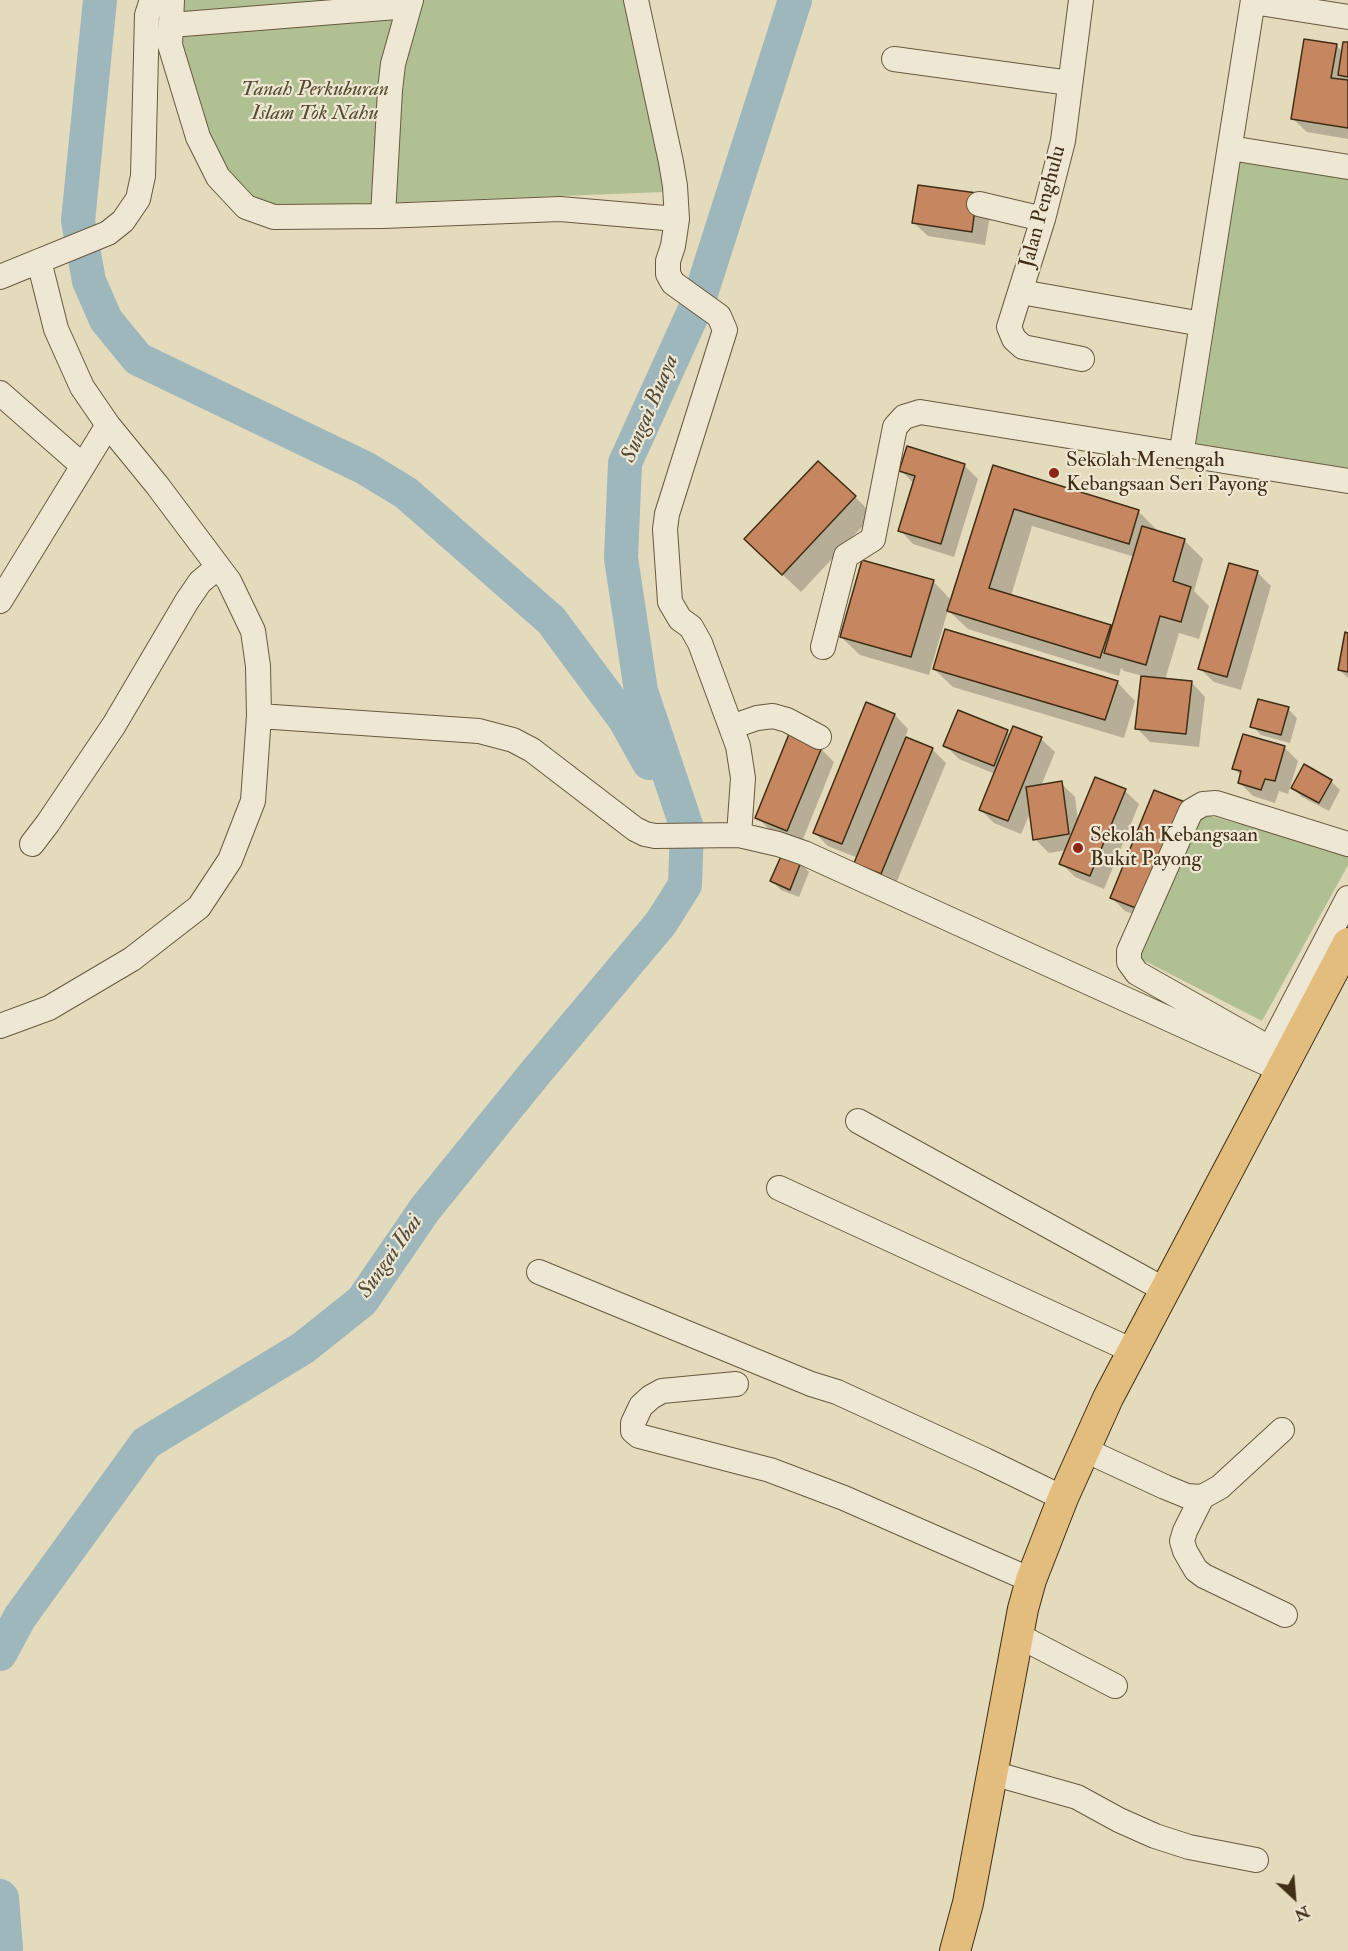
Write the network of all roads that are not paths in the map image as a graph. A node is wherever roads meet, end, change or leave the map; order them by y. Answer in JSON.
{"nodes":[{"id":1,"x":152,"y":0,"type":"edge"},
{"id":2,"x":172,"y":0,"type":"edge"},
{"id":3,"x":636,"y":0,"type":"edge"},
{"id":4,"x":1081,"y":0,"type":"edge"},
{"id":5,"x":1253,"y":1,"type":"edge"},
{"id":6,"x":410,"y":3,"type":"edge"},
{"id":7,"x":1348,"y":17,"type":"edge"},
{"id":8,"x":171,"y":25,"type":"junction"},
{"id":9,"x":894,"y":59,"type":"dead end"},
{"id":10,"x":1070,"y":83,"type":"junction"},
{"id":11,"x":1230,"y":148,"type":"junction"},
{"id":12,"x":1348,"y":166,"type":"edge"},
{"id":13,"x":979,"y":204,"type":"dead end"},
{"id":14,"x":383,"y":216,"type":"junction"},
{"id":15,"x":678,"y":219,"type":"junction"},
{"id":16,"x":1043,"y":219,"type":"junction"},
{"id":17,"x":45,"y":259,"type":"junction"},
{"id":18,"x":3,"y":273,"type":"edge"},
{"id":19,"x":1021,"y":292,"type":"junction"},
{"id":20,"x":1202,"y":324,"type":"junction"},
{"id":21,"x":1082,"y":358,"type":"dead end"},
{"id":22,"x":0,"y":393,"type":"edge"},
{"id":23,"x":108,"y":425,"type":"junction"},
{"id":24,"x":1181,"y":456,"type":"junction"},
{"id":25,"x":83,"y":466,"type":"junction"},
{"id":26,"x":1339,"y":479,"type":"edge"},
{"id":27,"x":218,"y":567,"type":"junction"},
{"id":28,"x":0,"y":601,"type":"edge"},
{"id":29,"x":823,"y":647,"type":"dead end"},
{"id":30,"x":259,"y":716,"type":"junction"},
{"id":31,"x":732,"y":727,"type":"junction"},
{"id":32,"x":819,"y":736,"type":"dead end"},
{"id":33,"x":730,"y":835,"type":"junction"},
{"id":34,"x":32,"y":844,"type":"dead end"},
{"id":35,"x":1348,"y":844,"type":"edge"},
{"id":36,"x":1348,"y":898,"type":"edge"},
{"id":37,"x":1348,"y":943,"type":"edge"},
{"id":38,"x":1340,"y":978,"type":"edge"},
{"id":39,"x":0,"y":1026,"type":"edge"},
{"id":40,"x":1279,"y":1058,"type":"junction"},
{"id":41,"x":858,"y":1121,"type":"dead end"},
{"id":42,"x":779,"y":1188,"type":"dead end"},
{"id":43,"x":539,"y":1272,"type":"dead end"},
{"id":44,"x":1165,"y":1290,"type":"junction"},
{"id":45,"x":1132,"y":1351,"type":"junction"},
{"id":46,"x":736,"y":1384,"type":"dead end"},
{"id":47,"x":1282,"y":1430,"type":"dead end"},
{"id":48,"x":1085,"y":1450,"type":"junction"},
{"id":49,"x":1202,"y":1497,"type":"junction"},
{"id":50,"x":1062,"y":1498,"type":"junction"},
{"id":51,"x":1031,"y":1580,"type":"junction"},
{"id":52,"x":1285,"y":1615,"type":"dead end"},
{"id":53,"x":1017,"y":1635,"type":"junction"},
{"id":54,"x":1114,"y":1686,"type":"dead end"},
{"id":55,"x":993,"y":1773,"type":"junction"},
{"id":56,"x":1256,"y":1860,"type":"dead end"},
{"id":57,"x":955,"y":1951,"type":"edge"}],
"edges":[{"from":1,"to":17,"type":"street"},
{"from":2,"to":8,"type":"street"},
{"from":3,"to":15,"type":"street"},
{"from":4,"to":10,"type":"street","name":"Jalan Penghulu"},
{"from":5,"to":7,"type":"street"},
{"from":5,"to":11,"type":"street"},
{"from":6,"to":8,"type":"street"},
{"from":6,"to":14,"type":"street"},
{"from":8,"to":14,"type":"street"},
{"from":9,"to":10,"type":"street"},
{"from":10,"to":16,"type":"street","name":"Jalan Penghulu"},
{"from":11,"to":12,"type":"street"},
{"from":11,"to":20,"type":"street"},
{"from":13,"to":16,"type":"street"},
{"from":14,"to":15,"type":"street"},
{"from":15,"to":31,"type":"street"},
{"from":16,"to":19,"type":"street","name":"Jalan Penghulu"},
{"from":17,"to":18,"type":"street"},
{"from":17,"to":23,"type":"street"},
{"from":19,"to":20,"type":"street"},
{"from":19,"to":21,"type":"street","name":"Jalan Penghulu"},
{"from":20,"to":24,"type":"street"},
{"from":22,"to":25,"type":"street"},
{"from":23,"to":25,"type":"street"},
{"from":23,"to":27,"type":"street"},
{"from":24,"to":26,"type":"street"},
{"from":24,"to":29,"type":"street"},
{"from":25,"to":28,"type":"street"},
{"from":27,"to":30,"type":"street"},
{"from":27,"to":34,"type":"street"},
{"from":30,"to":33,"type":"street"},
{"from":30,"to":39,"type":"street"},
{"from":31,"to":32,"type":"street"},
{"from":31,"to":33,"type":"street"},
{"from":33,"to":40,"type":"street"},
{"from":35,"to":40,"type":"street"},
{"from":36,"to":40,"type":"street"},
{"from":37,"to":38,"type":"main road"},
{"from":38,"to":40,"type":"main road"},
{"from":40,"to":44,"type":"main road"},
{"from":41,"to":44,"type":"street"},
{"from":42,"to":45,"type":"street"},
{"from":43,"to":50,"type":"street"},
{"from":44,"to":45,"type":"main road"},
{"from":45,"to":48,"type":"main road"},
{"from":46,"to":51,"type":"street"},
{"from":47,"to":49,"type":"street"},
{"from":48,"to":49,"type":"street"},
{"from":48,"to":50,"type":"main road"},
{"from":49,"to":52,"type":"street"},
{"from":50,"to":51,"type":"main road"},
{"from":51,"to":53,"type":"main road"},
{"from":53,"to":54,"type":"street"},
{"from":53,"to":55,"type":"main road"},
{"from":55,"to":56,"type":"street"},
{"from":55,"to":57,"type":"main road"}]}
